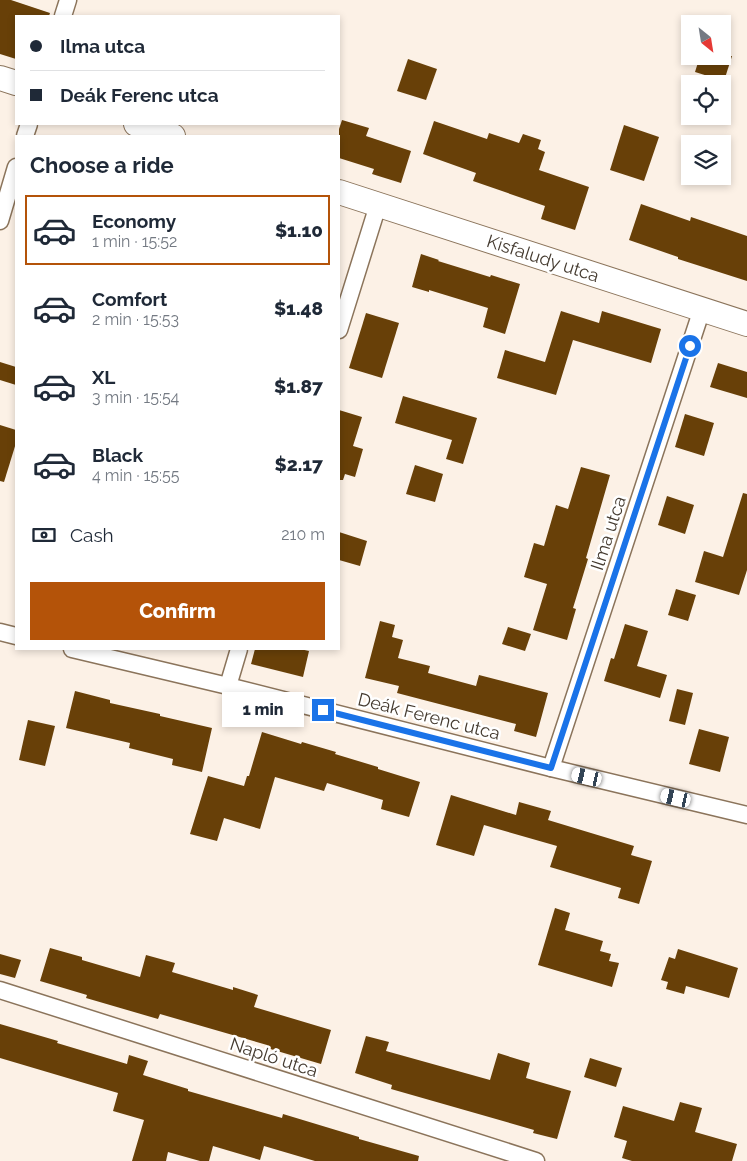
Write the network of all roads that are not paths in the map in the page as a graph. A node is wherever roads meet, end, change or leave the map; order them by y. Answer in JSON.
{"nodes":[{"id":1,"x":68,"y":0,"type":"edge"},
{"id":2,"x":63,"y":15,"type":"edge"},
{"id":3,"x":0,"y":78,"type":"edge"},
{"id":4,"x":15,"y":83,"type":"edge"},
{"id":5,"x":139,"y":125,"type":"edge"},
{"id":6,"x":170,"y":135,"type":"edge"},
{"id":7,"x":15,"y":170,"type":"edge"},
{"id":8,"x":340,"y":192,"type":"edge"},
{"id":9,"x":378,"y":205,"type":"junction"},
{"id":10,"x":0,"y":221,"type":"edge"},
{"id":11,"x":702,"y":309,"type":"junction"},
{"id":12,"x":747,"y":324,"type":"edge"},
{"id":13,"x":340,"y":327,"type":"edge"},
{"id":14,"x":0,"y":632,"type":"edge"},
{"id":15,"x":15,"y":636,"type":"edge"},
{"id":16,"x":76,"y":650,"type":"edge"},
{"id":17,"x":239,"y":650,"type":"edge"},
{"id":18,"x":228,"y":686,"type":"junction"},
{"id":19,"x":551,"y":768,"type":"junction"},
{"id":20,"x":747,"y":815,"type":"edge"},
{"id":21,"x":0,"y":990,"type":"edge"},
{"id":22,"x":536,"y":1161,"type":"edge"}],
"edges":[{"from":1,"to":2,"type":"street"},
{"from":3,"to":4,"type":"street"},
{"from":5,"to":6,"type":"street"},
{"from":7,"to":10,"type":"street"},
{"from":8,"to":9,"type":"street","name":"Kisfaludy utca"},
{"from":9,"to":11,"type":"street","name":"Kisfaludy utca"},
{"from":9,"to":13,"type":"street"},
{"from":11,"to":12,"type":"street","name":"Kisfaludy utca"},
{"from":11,"to":19,"type":"street","name":"Ilma utca"},
{"from":14,"to":15,"type":"street"},
{"from":16,"to":18,"type":"street","name":"Deák Ferenc utca"},
{"from":17,"to":18,"type":"street"},
{"from":18,"to":19,"type":"street","name":"Deák Ferenc utca"},
{"from":19,"to":20,"type":"street","name":"Deák Ferenc utca"},
{"from":21,"to":22,"type":"street","name":"Napló utca"}]}
